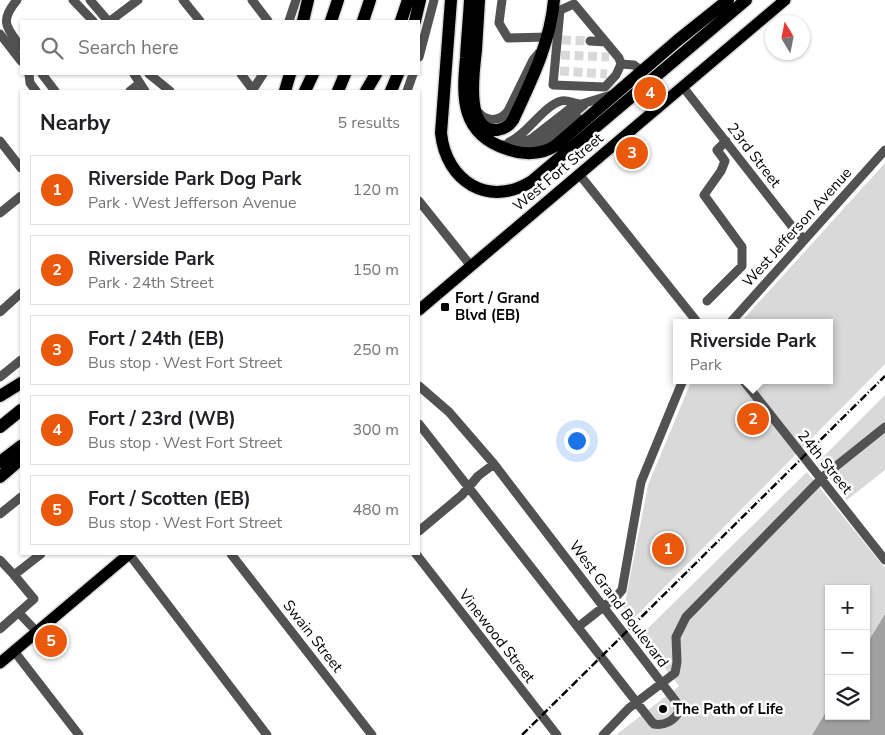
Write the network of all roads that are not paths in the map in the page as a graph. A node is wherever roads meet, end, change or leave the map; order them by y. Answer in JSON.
{"nodes":[{"id":1,"x":17,"y":0,"type":"edge"},
{"id":2,"x":73,"y":0,"type":"edge"},
{"id":3,"x":138,"y":0,"type":"edge"},
{"id":4,"x":183,"y":0,"type":"edge"},
{"id":5,"x":252,"y":0,"type":"edge"},
{"id":6,"x":296,"y":0,"type":"edge"},
{"id":7,"x":308,"y":0,"type":"edge"},
{"id":8,"x":338,"y":0,"type":"edge"},
{"id":9,"x":408,"y":0,"type":"edge"},
{"id":10,"x":420,"y":0,"type":"edge"},
{"id":11,"x":434,"y":0,"type":"edge"},
{"id":12,"x":451,"y":0,"type":"edge"},
{"id":13,"x":470,"y":0,"type":"edge"},
{"id":14,"x":480,"y":0,"type":"edge"},
{"id":15,"x":502,"y":0,"type":"edge"},
{"id":16,"x":728,"y":0,"type":"edge"},
{"id":17,"x":746,"y":0,"type":"edge"},
{"id":18,"x":785,"y":0,"type":"edge"},
{"id":19,"x":92,"y":2,"type":"edge"},
{"id":20,"x":369,"y":2,"type":"edge"},
{"id":21,"x":576,"y":2,"type":"edge"},
{"id":22,"x":556,"y":8,"type":"edge"},
{"id":23,"x":84,"y":12,"type":"junction"},
{"id":24,"x":91,"y":20,"type":"edge"},
{"id":25,"x":108,"y":20,"type":"edge"},
{"id":26,"x":110,"y":20,"type":"edge"},
{"id":27,"x":199,"y":20,"type":"edge"},
{"id":28,"x":267,"y":20,"type":"edge"},
{"id":29,"x":289,"y":20,"type":"edge"},
{"id":30,"x":303,"y":20,"type":"edge"},
{"id":31,"x":331,"y":20,"type":"edge"},
{"id":32,"x":364,"y":20,"type":"edge"},
{"id":33,"x":401,"y":20,"type":"edge"},
{"id":34,"x":415,"y":20,"type":"edge"},
{"id":35,"x":0,"y":34,"type":"edge"},
{"id":36,"x":553,"y":41,"type":"junction"},
{"id":37,"x":590,"y":41,"type":"tunnel mouth"},
{"id":38,"x":606,"y":42,"type":"junction"},
{"id":39,"x":20,"y":46,"type":"edge"},
{"id":40,"x":420,"y":54,"type":"edge"},
{"id":41,"x":609,"y":57,"type":"tunnel mouth"},
{"id":42,"x":20,"y":61,"type":"edge"},
{"id":43,"x":620,"y":61,"type":"junction"},
{"id":44,"x":642,"y":71,"type":"junction"},
{"id":45,"x":29,"y":75,"type":"edge"},
{"id":46,"x":43,"y":75,"type":"edge"},
{"id":47,"x":135,"y":75,"type":"edge"},
{"id":48,"x":150,"y":75,"type":"edge"},
{"id":49,"x":241,"y":75,"type":"edge"},
{"id":50,"x":262,"y":75,"type":"edge"},
{"id":51,"x":290,"y":75,"type":"edge"},
{"id":52,"x":313,"y":75,"type":"edge"},
{"id":53,"x":345,"y":75,"type":"edge"},
{"id":54,"x":375,"y":75,"type":"edge"},
{"id":55,"x":398,"y":75,"type":"edge"},
{"id":56,"x":413,"y":75,"type":"edge"},
{"id":57,"x":553,"y":86,"type":"junction"},
{"id":58,"x":143,"y":87,"type":"edge"},
{"id":59,"x":683,"y":87,"type":"junction"},
{"id":60,"x":35,"y":90,"type":"edge"},
{"id":61,"x":54,"y":90,"type":"edge"},
{"id":62,"x":169,"y":90,"type":"edge"},
{"id":63,"x":251,"y":90,"type":"edge"},
{"id":64,"x":253,"y":90,"type":"edge"},
{"id":65,"x":285,"y":90,"type":"edge"},
{"id":66,"x":305,"y":90,"type":"edge"},
{"id":67,"x":338,"y":90,"type":"edge"},
{"id":68,"x":367,"y":90,"type":"edge"},
{"id":69,"x":391,"y":90,"type":"edge"},
{"id":70,"x":407,"y":90,"type":"edge"},
{"id":71,"x":611,"y":95,"type":"junction"},
{"id":72,"x":560,"y":101,"type":"junction"},
{"id":73,"x":587,"y":102,"type":"junction"},
{"id":74,"x":0,"y":141,"type":"edge"},
{"id":75,"x":726,"y":141,"type":"junction"},
{"id":76,"x":497,"y":144,"type":"junction"},
{"id":77,"x":885,"y":150,"type":"edge"},
{"id":78,"x":20,"y":167,"type":"edge"},
{"id":79,"x":579,"y":174,"type":"junction"},
{"id":80,"x":20,"y":197,"type":"edge"},
{"id":81,"x":420,"y":202,"type":"edge"},
{"id":82,"x":0,"y":213,"type":"edge"},
{"id":83,"x":805,"y":239,"type":"junction"},
{"id":84,"x":471,"y":266,"type":"junction"},
{"id":85,"x":20,"y":294,"type":"edge"},
{"id":86,"x":707,"y":301,"type":"dead end"},
{"id":87,"x":420,"y":309,"type":"edge"},
{"id":88,"x":0,"y":312,"type":"edge"},
{"id":89,"x":695,"y":319,"type":"edge"},
{"id":90,"x":734,"y":319,"type":"edge"},
{"id":91,"x":20,"y":361,"type":"edge"},
{"id":92,"x":0,"y":377,"type":"edge"},
{"id":93,"x":20,"y":384,"type":"edge"},
{"id":94,"x":681,"y":384,"type":"edge"},
{"id":95,"x":746,"y":384,"type":"edge"},
{"id":96,"x":420,"y":387,"type":"edge"},
{"id":97,"x":0,"y":396,"type":"edge"},
{"id":98,"x":20,"y":411,"type":"edge"},
{"id":99,"x":420,"y":425,"type":"edge"},
{"id":100,"x":0,"y":427,"type":"edge"},
{"id":101,"x":885,"y":427,"type":"edge"},
{"id":102,"x":20,"y":447,"type":"edge"},
{"id":103,"x":20,"y":461,"type":"edge"},
{"id":104,"x":0,"y":462,"type":"edge"},
{"id":105,"x":494,"y":464,"type":"junction"},
{"id":106,"x":0,"y":477,"type":"edge"},
{"id":107,"x":821,"y":479,"type":"junction"},
{"id":108,"x":468,"y":486,"type":"junction"},
{"id":109,"x":20,"y":498,"type":"edge"},
{"id":110,"x":0,"y":514,"type":"edge"},
{"id":111,"x":420,"y":530,"type":"edge"},
{"id":112,"x":40,"y":555,"type":"edge"},
{"id":113,"x":128,"y":555,"type":"edge"},
{"id":114,"x":130,"y":555,"type":"edge"},
{"id":115,"x":232,"y":555,"type":"edge"},
{"id":116,"x":417,"y":555,"type":"edge"},
{"id":117,"x":0,"y":560,"type":"edge"},
{"id":118,"x":885,"y":560,"type":"edge"},
{"id":119,"x":14,"y":575,"type":"junction"},
{"id":120,"x":604,"y":606,"type":"junction"},
{"id":121,"x":19,"y":613,"type":"junction"},
{"id":122,"x":578,"y":627,"type":"junction"},
{"id":123,"x":0,"y":629,"type":"edge"},
{"id":124,"x":37,"y":632,"type":"junction"},
{"id":125,"x":14,"y":651,"type":"junction"},
{"id":126,"x":0,"y":663,"type":"edge"},
{"id":127,"x":662,"y":683,"type":"junction"},
{"id":128,"x":637,"y":702,"type":"junction"},
{"id":129,"x":79,"y":735,"type":"edge"},
{"id":130,"x":267,"y":735,"type":"edge"},
{"id":131,"x":372,"y":735,"type":"edge"},
{"id":132,"x":557,"y":735,"type":"edge"},
{"id":133,"x":604,"y":735,"type":"edge"}],
"edges":[{"from":1,"to":39,"type":"street"},
{"from":2,"to":23,"type":"street"},
{"from":3,"to":26,"type":"street"},
{"from":4,"to":27,"type":"street"},
{"from":5,"to":28,"type":"street"},
{"from":6,"to":29,"type":"street"},
{"from":7,"to":30,"type":"highway"},
{"from":8,"to":31,"type":"highway"},
{"from":9,"to":33,"type":"highway"},
{"from":10,"to":34,"type":"highway"},
{"from":11,"to":40,"type":"street"},
{"from":12,"to":17,"type":"highway"},
{"from":13,"to":76,"type":"highway"},
{"from":14,"to":36,"type":"highway"},
{"from":15,"to":36,"type":"street"},
{"from":16,"to":44,"type":"highway"},
{"from":18,"to":59,"type":"main road","name":"West Fort Street"},
{"from":19,"to":23,"type":"street"},
{"from":19,"to":25,"type":"street"},
{"from":20,"to":32,"type":"highway"},
{"from":21,"to":22,"type":"street"},
{"from":21,"to":38,"type":"street"},
{"from":22,"to":36,"type":"highway"},
{"from":23,"to":24,"type":"street"},
{"from":35,"to":42,"type":"street"},
{"from":36,"to":57,"type":"street"},
{"from":37,"to":38,"type":"street"},
{"from":38,"to":43,"type":"street"},
{"from":41,"to":43,"type":"street"},
{"from":43,"to":44,"type":"street"},
{"from":43,"to":57,"type":"street"},
{"from":44,"to":71,"type":"highway"},
{"from":45,"to":60,"type":"street"},
{"from":46,"to":61,"type":"street"},
{"from":47,"to":58,"type":"street"},
{"from":48,"to":62,"type":"street"},
{"from":49,"to":63,"type":"street"},
{"from":50,"to":64,"type":"street"},
{"from":51,"to":65,"type":"highway"},
{"from":52,"to":66,"type":"highway"},
{"from":53,"to":67,"type":"highway"},
{"from":54,"to":68,"type":"highway"},
{"from":55,"to":69,"type":"highway"},
{"from":56,"to":70,"type":"street"},
{"from":57,"to":72,"type":"street"},
{"from":59,"to":75,"type":"street","name":"23rd Street"},
{"from":59,"to":79,"type":"main road","name":"West Fort Street"},
{"from":71,"to":73,"type":"street"},
{"from":71,"to":76,"type":"highway"},
{"from":72,"to":73,"type":"street"},
{"from":72,"to":76,"type":"street"},
{"from":73,"to":76,"type":"street"},
{"from":73,"to":76,"type":"street"},
{"from":74,"to":78,"type":"street"},
{"from":75,"to":83,"type":"street","name":"23rd Street"},
{"from":75,"to":86,"type":"street"},
{"from":77,"to":83,"type":"street","name":"West Jefferson Avenue"},
{"from":79,"to":84,"type":"main road","name":"West Fort Street"},
{"from":79,"to":89,"type":"street"},
{"from":80,"to":82,"type":"street"},
{"from":81,"to":84,"type":"street"},
{"from":83,"to":90,"type":"street","name":"West Jefferson Avenue"},
{"from":84,"to":87,"type":"main road","name":"West Fort Street"},
{"from":85,"to":88,"type":"street"},
{"from":91,"to":92,"type":"street"},
{"from":93,"to":97,"type":"highway"},
{"from":94,"to":120,"type":"street"},
{"from":95,"to":107,"type":"street","name":"24th Street"},
{"from":96,"to":105,"type":"street","name":"West Grand Boulevard"},
{"from":98,"to":100,"type":"highway"},
{"from":99,"to":108,"type":"street"},
{"from":101,"to":107,"type":"street","name":"West Grand Boulevard"},
{"from":102,"to":104,"type":"highway"},
{"from":103,"to":106,"type":"highway"},
{"from":105,"to":108,"type":"street"},
{"from":105,"to":120,"type":"street","name":"West Grand Boulevard"},
{"from":107,"to":118,"type":"street","name":"24th Street"},
{"from":107,"to":127,"type":"street","name":"West Grand Boulevard"},
{"from":108,"to":111,"type":"street"},
{"from":108,"to":122,"type":"street"},
{"from":109,"to":110,"type":"street"},
{"from":112,"to":119,"type":"street"},
{"from":113,"to":124,"type":"main road"},
{"from":114,"to":130,"type":"street"},
{"from":115,"to":131,"type":"street","name":"Swain Street"},
{"from":116,"to":132,"type":"street","name":"Vinewood Street"},
{"from":117,"to":119,"type":"street"},
{"from":119,"to":121,"type":"street"},
{"from":120,"to":122,"type":"street"},
{"from":120,"to":127,"type":"street","name":"West Grand Boulevard"},
{"from":121,"to":123,"type":"street"},
{"from":121,"to":124,"type":"street"},
{"from":122,"to":128,"type":"street"},
{"from":124,"to":125,"type":"main road"},
{"from":125,"to":126,"type":"main road"},
{"from":125,"to":129,"type":"street"},
{"from":127,"to":128,"type":"street"},
{"from":127,"to":128,"type":"street"},
{"from":128,"to":133,"type":"street"}]}
